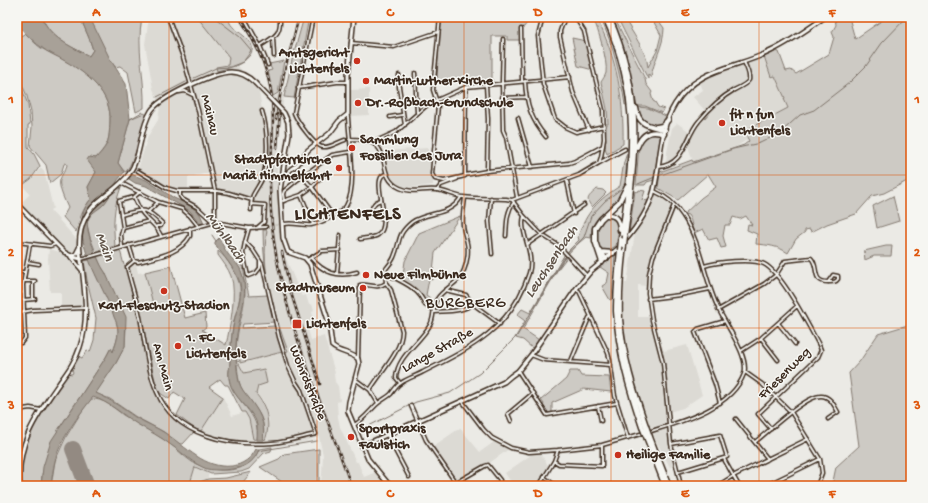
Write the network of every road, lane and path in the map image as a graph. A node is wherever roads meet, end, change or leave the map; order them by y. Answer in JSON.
{"nodes":[{"id":1,"x":168,"y":17,"type":"edge"},
{"id":2,"x":244,"y":17,"type":"edge"},
{"id":3,"x":280,"y":17,"type":"edge"},
{"id":4,"x":313,"y":17,"type":"edge"},
{"id":5,"x":354,"y":17,"type":"edge"},
{"id":6,"x":440,"y":17,"type":"edge"},
{"id":7,"x":543,"y":17,"type":"edge"},
{"id":8,"x":565,"y":17,"type":"edge"},
{"id":9,"x":575,"y":17,"type":"edge"},
{"id":10,"x":605,"y":17,"type":"edge"},
{"id":11,"x":609,"y":17,"type":"edge"},
{"id":12,"x":825,"y":17,"type":"edge"},
{"id":13,"x":521,"y":29,"type":"dead end"},
{"id":14,"x":438,"y":32,"type":"junction"},
{"id":15,"x":273,"y":37,"type":"junction"},
{"id":16,"x":503,"y":39,"type":"dead end"},
{"id":17,"x":351,"y":43,"type":"junction"},
{"id":18,"x":260,"y":46,"type":"junction"},
{"id":19,"x":274,"y":56,"type":"dead end"},
{"id":20,"x":744,"y":61,"type":"junction"},
{"id":21,"x":268,"y":65,"type":"dead end"},
{"id":22,"x":415,"y":73,"type":"dead end"},
{"id":23,"x":398,"y":75,"type":"dead end"},
{"id":24,"x":570,"y":77,"type":"junction"},
{"id":25,"x":542,"y":80,"type":"junction"},
{"id":26,"x":523,"y":81,"type":"junction"},
{"id":27,"x":348,"y":82,"type":"junction"},
{"id":28,"x":502,"y":82,"type":"junction"},
{"id":29,"x":191,"y":85,"type":"junction"},
{"id":30,"x":486,"y":85,"type":"junction"},
{"id":31,"x":466,"y":87,"type":"junction"},
{"id":32,"x":298,"y":88,"type":"junction"},
{"id":33,"x":179,"y":92,"type":"junction"},
{"id":34,"x":632,"y":93,"type":"junction"},
{"id":35,"x":194,"y":96,"type":"junction"},
{"id":36,"x":526,"y":97,"type":"junction"},
{"id":37,"x":502,"y":98,"type":"junction"},
{"id":38,"x":437,"y":100,"type":"junction"},
{"id":39,"x":262,"y":111,"type":"dead end"},
{"id":40,"x":417,"y":113,"type":"junction"},
{"id":41,"x":347,"y":115,"type":"junction"},
{"id":42,"x":402,"y":115,"type":"junction"},
{"id":43,"x":390,"y":117,"type":"dead end"},
{"id":44,"x":518,"y":118,"type":"dead end"},
{"id":45,"x":668,"y":120,"type":"junction"},
{"id":46,"x":405,"y":125,"type":"junction"},
{"id":47,"x":604,"y":126,"type":"junction"},
{"id":48,"x":655,"y":127,"type":"junction"},
{"id":49,"x":589,"y":130,"type":"junction"},
{"id":50,"x":664,"y":132,"type":"junction"},
{"id":51,"x":546,"y":137,"type":"dead end"},
{"id":52,"x":349,"y":139,"type":"junction"},
{"id":53,"x":345,"y":140,"type":"dead end"},
{"id":54,"x":373,"y":142,"type":"junction"},
{"id":55,"x":316,"y":143,"type":"junction"},
{"id":56,"x":603,"y":146,"type":"junction"},
{"id":57,"x":624,"y":149,"type":"dead end"},
{"id":58,"x":350,"y":152,"type":"junction"},
{"id":59,"x":635,"y":156,"type":"junction"},
{"id":60,"x":598,"y":163,"type":"junction"},
{"id":61,"x":532,"y":167,"type":"junction"},
{"id":62,"x":658,"y":167,"type":"junction"},
{"id":63,"x":284,"y":168,"type":"junction"},
{"id":64,"x":291,"y":169,"type":"junction"},
{"id":65,"x":512,"y":169,"type":"junction"},
{"id":66,"x":138,"y":171,"type":"dead end"},
{"id":67,"x":487,"y":171,"type":"junction"},
{"id":68,"x":326,"y":173,"type":"dead end"},
{"id":69,"x":388,"y":174,"type":"junction"},
{"id":70,"x":302,"y":176,"type":"junction"},
{"id":71,"x":465,"y":176,"type":"junction"},
{"id":72,"x":629,"y":178,"type":"junction"},
{"id":73,"x":281,"y":180,"type":"junction"},
{"id":74,"x":567,"y":181,"type":"junction"},
{"id":75,"x":123,"y":184,"type":"dead end"},
{"id":76,"x":312,"y":187,"type":"junction"},
{"id":77,"x":436,"y":190,"type":"junction"},
{"id":78,"x":215,"y":191,"type":"junction"},
{"id":79,"x":654,"y":191,"type":"junction"},
{"id":80,"x":140,"y":192,"type":"junction"},
{"id":81,"x":180,"y":192,"type":"junction"},
{"id":82,"x":301,"y":195,"type":"junction"},
{"id":83,"x":134,"y":197,"type":"junction"},
{"id":84,"x":461,"y":197,"type":"junction"},
{"id":85,"x":517,"y":197,"type":"junction"},
{"id":86,"x":465,"y":198,"type":"junction"},
{"id":87,"x":490,"y":198,"type":"junction"},
{"id":88,"x":252,"y":200,"type":"junction"},
{"id":89,"x":381,"y":200,"type":"junction"},
{"id":90,"x":513,"y":201,"type":"junction"},
{"id":91,"x":158,"y":202,"type":"junction"},
{"id":92,"x":282,"y":202,"type":"junction"},
{"id":93,"x":17,"y":204,"type":"edge"},
{"id":94,"x":251,"y":204,"type":"junction"},
{"id":95,"x":674,"y":204,"type":"junction"},
{"id":96,"x":584,"y":205,"type":"dead end"},
{"id":97,"x":141,"y":210,"type":"junction"},
{"id":98,"x":251,"y":210,"type":"dead end"},
{"id":99,"x":149,"y":211,"type":"junction"},
{"id":100,"x":574,"y":214,"type":"junction"},
{"id":101,"x":122,"y":215,"type":"junction"},
{"id":102,"x":605,"y":215,"type":"junction"},
{"id":103,"x":333,"y":216,"type":"junction"},
{"id":104,"x":524,"y":216,"type":"junction"},
{"id":105,"x":384,"y":219,"type":"junction"},
{"id":106,"x":150,"y":221,"type":"junction"},
{"id":107,"x":214,"y":222,"type":"junction"},
{"id":108,"x":284,"y":224,"type":"tunnel mouth"},
{"id":109,"x":313,"y":224,"type":"junction"},
{"id":110,"x":157,"y":226,"type":"junction"},
{"id":111,"x":199,"y":226,"type":"junction"},
{"id":112,"x":266,"y":227,"type":"tunnel mouth"},
{"id":113,"x":123,"y":228,"type":"junction"},
{"id":114,"x":190,"y":228,"type":"junction"},
{"id":115,"x":249,"y":228,"type":"junction"},
{"id":116,"x":257,"y":228,"type":"junction"},
{"id":117,"x":340,"y":235,"type":"dead end"},
{"id":118,"x":542,"y":235,"type":"junction"},
{"id":119,"x":161,"y":236,"type":"junction"},
{"id":120,"x":506,"y":236,"type":"dead end"},
{"id":121,"x":360,"y":239,"type":"dead end"},
{"id":122,"x":621,"y":240,"type":"junction"},
{"id":123,"x":17,"y":242,"type":"edge"},
{"id":124,"x":245,"y":242,"type":"junction"},
{"id":125,"x":30,"y":244,"type":"junction"},
{"id":126,"x":56,"y":244,"type":"junction"},
{"id":127,"x":79,"y":244,"type":"junction"},
{"id":128,"x":528,"y":244,"type":"junction"},
{"id":129,"x":129,"y":245,"type":"junction"},
{"id":130,"x":122,"y":247,"type":"junction"},
{"id":131,"x":340,"y":250,"type":"junction"},
{"id":132,"x":599,"y":250,"type":"junction"},
{"id":133,"x":613,"y":253,"type":"junction"},
{"id":134,"x":492,"y":254,"type":"dead end"},
{"id":135,"x":70,"y":256,"type":"junction"},
{"id":136,"x":311,"y":258,"type":"junction"},
{"id":137,"x":81,"y":259,"type":"junction"},
{"id":138,"x":308,"y":260,"type":"junction"},
{"id":139,"x":604,"y":260,"type":"junction"},
{"id":140,"x":134,"y":261,"type":"junction"},
{"id":141,"x":260,"y":261,"type":"junction"},
{"id":142,"x":27,"y":262,"type":"junction"},
{"id":143,"x":39,"y":264,"type":"dead end"},
{"id":144,"x":704,"y":266,"type":"junction"},
{"id":145,"x":82,"y":271,"type":"junction"},
{"id":146,"x":17,"y":272,"type":"edge"},
{"id":147,"x":25,"y":272,"type":"junction"},
{"id":148,"x":357,"y":272,"type":"dead end"},
{"id":149,"x":385,"y":273,"type":"junction"},
{"id":150,"x":337,"y":274,"type":"junction"},
{"id":151,"x":776,"y":275,"type":"junction"},
{"id":152,"x":587,"y":276,"type":"junction"},
{"id":153,"x":24,"y":281,"type":"junction"},
{"id":154,"x":828,"y":282,"type":"junction"},
{"id":155,"x":386,"y":283,"type":"junction"},
{"id":156,"x":576,"y":289,"type":"junction"},
{"id":157,"x":710,"y":289,"type":"junction"},
{"id":158,"x":445,"y":290,"type":"junction"},
{"id":159,"x":17,"y":291,"type":"edge"},
{"id":160,"x":23,"y":293,"type":"junction"},
{"id":161,"x":648,"y":299,"type":"junction"},
{"id":162,"x":23,"y":300,"type":"junction"},
{"id":163,"x":473,"y":304,"type":"junction"},
{"id":164,"x":797,"y":306,"type":"junction"},
{"id":165,"x":86,"y":308,"type":"junction"},
{"id":166,"x":718,"y":310,"type":"junction"},
{"id":167,"x":434,"y":311,"type":"junction"},
{"id":168,"x":24,"y":312,"type":"junction"},
{"id":169,"x":17,"y":313,"type":"edge"},
{"id":170,"x":590,"y":316,"type":"junction"},
{"id":171,"x":725,"y":322,"type":"junction"},
{"id":172,"x":778,"y":323,"type":"junction"},
{"id":173,"x":500,"y":324,"type":"junction"},
{"id":174,"x":761,"y":338,"type":"junction"},
{"id":175,"x":17,"y":343,"type":"edge"},
{"id":176,"x":795,"y":344,"type":"dead end"},
{"id":177,"x":740,"y":351,"type":"junction"},
{"id":178,"x":531,"y":355,"type":"junction"},
{"id":179,"x":358,"y":359,"type":"junction"},
{"id":180,"x":778,"y":360,"type":"dead end"},
{"id":181,"x":570,"y":361,"type":"junction"},
{"id":182,"x":611,"y":365,"type":"junction"},
{"id":183,"x":518,"y":371,"type":"junction"},
{"id":184,"x":745,"y":372,"type":"junction"},
{"id":185,"x":355,"y":379,"type":"junction"},
{"id":186,"x":400,"y":383,"type":"junction"},
{"id":187,"x":370,"y":390,"type":"junction"},
{"id":188,"x":532,"y":393,"type":"junction"},
{"id":189,"x":776,"y":398,"type":"junction"},
{"id":190,"x":462,"y":401,"type":"junction"},
{"id":191,"x":378,"y":403,"type":"junction"},
{"id":192,"x":617,"y":403,"type":"junction"},
{"id":193,"x":720,"y":403,"type":"junction"},
{"id":194,"x":411,"y":406,"type":"dead end"},
{"id":195,"x":598,"y":406,"type":"junction"},
{"id":196,"x":17,"y":410,"type":"edge"},
{"id":197,"x":40,"y":410,"type":"junction"},
{"id":198,"x":791,"y":412,"type":"junction"},
{"id":199,"x":736,"y":419,"type":"dead end"},
{"id":200,"x":828,"y":419,"type":"dead end"},
{"id":201,"x":511,"y":421,"type":"dead end"},
{"id":202,"x":601,"y":421,"type":"dead end"},
{"id":203,"x":417,"y":422,"type":"junction"},
{"id":204,"x":669,"y":425,"type":"junction"},
{"id":205,"x":353,"y":426,"type":"junction"},
{"id":206,"x":644,"y":426,"type":"junction"},
{"id":207,"x":771,"y":429,"type":"junction"},
{"id":208,"x":316,"y":434,"type":"joint"},
{"id":209,"x":387,"y":434,"type":"junction"},
{"id":210,"x":628,"y":438,"type":"junction"},
{"id":211,"x":648,"y":438,"type":"junction"},
{"id":212,"x":808,"y":439,"type":"junction"},
{"id":213,"x":755,"y":442,"type":"junction"},
{"id":214,"x":671,"y":444,"type":"junction"},
{"id":215,"x":602,"y":445,"type":"junction"},
{"id":216,"x":362,"y":446,"type":"junction"},
{"id":217,"x":558,"y":450,"type":"junction"},
{"id":218,"x":725,"y":458,"type":"junction"},
{"id":219,"x":768,"y":459,"type":"junction"},
{"id":220,"x":820,"y":459,"type":"junction"},
{"id":221,"x":554,"y":461,"type":"junction"},
{"id":222,"x":678,"y":472,"type":"junction"},
{"id":223,"x":733,"y":476,"type":"junction"},
{"id":224,"x":409,"y":477,"type":"dead end"},
{"id":225,"x":544,"y":477,"type":"junction"},
{"id":226,"x":455,"y":483,"type":"junction"},
{"id":227,"x":20,"y":486,"type":"edge"},
{"id":228,"x":390,"y":486,"type":"edge"},
{"id":229,"x":458,"y":486,"type":"edge"},
{"id":230,"x":494,"y":486,"type":"edge"},
{"id":231,"x":539,"y":486,"type":"edge"},
{"id":232,"x":556,"y":486,"type":"edge"},
{"id":233,"x":665,"y":486,"type":"edge"},
{"id":234,"x":669,"y":486,"type":"edge"},
{"id":235,"x":681,"y":486,"type":"edge"},
{"id":236,"x":717,"y":486,"type":"edge"},
{"id":237,"x":739,"y":486,"type":"edge"},
{"id":238,"x":765,"y":486,"type":"edge"},
{"id":239,"x":817,"y":486,"type":"edge"}],
"edges":[{"from":1,"to":29,"type":"street","name":"Mainau"},
{"from":2,"to":18,"type":"street"},
{"from":3,"to":15,"type":"street"},
{"from":4,"to":32,"type":"street"},
{"from":5,"to":17,"type":"street"},
{"from":6,"to":14,"type":"street"},
{"from":7,"to":25,"type":"street"},
{"from":8,"to":24,"type":"street"},
{"from":9,"to":47,"type":"street"},
{"from":10,"to":72,"type":"highway"},
{"from":11,"to":34,"type":"highway"},
{"from":12,"to":20,"type":"street"},
{"from":13,"to":26,"type":"street"},
{"from":14,"to":17,"type":"street"},
{"from":14,"to":38,"type":"street"},
{"from":15,"to":18,"type":"street"},
{"from":15,"to":19,"type":"street"},
{"from":16,"to":28,"type":"street"},
{"from":17,"to":27,"type":"street"},
{"from":18,"to":21,"type":"street"},
{"from":20,"to":45,"type":"street"},
{"from":20,"to":62,"type":"street"},
{"from":22,"to":40,"type":"street"},
{"from":23,"to":42,"type":"street"},
{"from":24,"to":25,"type":"street"},
{"from":24,"to":49,"type":"street"},
{"from":25,"to":26,"type":"street"},
{"from":25,"to":49,"type":"street"},
{"from":26,"to":28,"type":"street"},
{"from":26,"to":36,"type":"street"},
{"from":27,"to":32,"type":"street"},
{"from":27,"to":41,"type":"street"},
{"from":28,"to":30,"type":"street"},
{"from":28,"to":37,"type":"street"},
{"from":29,"to":33,"type":"street"},
{"from":29,"to":35,"type":"street","name":"Mainau"},
{"from":29,"to":63,"type":"street","bridge":true},
{"from":30,"to":31,"type":"street"},
{"from":30,"to":67,"type":"street"},
{"from":31,"to":38,"type":"street"},
{"from":31,"to":71,"type":"street"},
{"from":32,"to":55,"type":"street"},
{"from":33,"to":35,"type":"street"},
{"from":33,"to":127,"type":"street"},
{"from":34,"to":48,"type":"highway"},
{"from":34,"to":59,"type":"highway"},
{"from":35,"to":78,"type":"street","name":"Mainau"},
{"from":36,"to":37,"type":"street"},
{"from":36,"to":51,"type":"street"},
{"from":37,"to":65,"type":"street"},
{"from":38,"to":40,"type":"street"},
{"from":38,"to":71,"type":"street"},
{"from":39,"to":88,"type":"street"},
{"from":40,"to":46,"type":"street"},
{"from":41,"to":52,"type":"street"},
{"from":41,"to":55,"type":"street"},
{"from":42,"to":43,"type":"street"},
{"from":42,"to":46,"type":"street"},
{"from":44,"to":61,"type":"street"},
{"from":45,"to":48,"type":"highway"},
{"from":45,"to":50,"type":"street"},
{"from":46,"to":54,"type":"street"},
{"from":47,"to":49,"type":"street"},
{"from":47,"to":56,"type":"street"},
{"from":48,"to":50,"type":"highway"},
{"from":50,"to":59,"type":"highway"},
{"from":50,"to":62,"type":"street"},
{"from":52,"to":54,"type":"street"},
{"from":52,"to":58,"type":"street"},
{"from":53,"to":55,"type":"street"},
{"from":54,"to":69,"type":"street"},
{"from":55,"to":64,"type":"street"},
{"from":56,"to":60,"type":"street"},
{"from":56,"to":61,"type":"street"},
{"from":57,"to":60,"type":"street"},
{"from":58,"to":70,"type":"street"},
{"from":58,"to":103,"type":"street"},
{"from":59,"to":206,"type":"highway","bridge":true},
{"from":60,"to":74,"type":"street"},
{"from":61,"to":65,"type":"street"},
{"from":62,"to":79,"type":"street"},
{"from":63,"to":64,"type":"street"},
{"from":63,"to":73,"type":"street"},
{"from":64,"to":73,"type":"street"},
{"from":65,"to":67,"type":"street"},
{"from":65,"to":85,"type":"street"},
{"from":66,"to":81,"type":"street"},
{"from":67,"to":71,"type":"street"},
{"from":68,"to":76,"type":"street"},
{"from":69,"to":77,"type":"street"},
{"from":69,"to":89,"type":"street"},
{"from":70,"to":76,"type":"street"},
{"from":70,"to":92,"type":"street"},
{"from":71,"to":77,"type":"street"},
{"from":72,"to":102,"type":"highway"},
{"from":72,"to":122,"type":"highway"},
{"from":73,"to":92,"type":"street"},
{"from":74,"to":85,"type":"street"},
{"from":74,"to":100,"type":"street"},
{"from":75,"to":80,"type":"street"},
{"from":76,"to":82,"type":"street"},
{"from":76,"to":103,"type":"street"},
{"from":77,"to":84,"type":"street"},
{"from":78,"to":81,"type":"street"},
{"from":78,"to":88,"type":"street"},
{"from":78,"to":107,"type":"street","name":"Mainau"},
{"from":79,"to":95,"type":"street"},
{"from":79,"to":133,"type":"street"},
{"from":80,"to":83,"type":"street"},
{"from":80,"to":91,"type":"street"},
{"from":81,"to":107,"type":"street"},
{"from":82,"to":92,"type":"street"},
{"from":82,"to":109,"type":"street"},
{"from":83,"to":97,"type":"street"},
{"from":83,"to":101,"type":"street"},
{"from":84,"to":86,"type":"street"},
{"from":84,"to":149,"type":"street"},
{"from":85,"to":90,"type":"street"},
{"from":86,"to":87,"type":"street"},
{"from":86,"to":158,"type":"street"},
{"from":87,"to":90,"type":"street"},
{"from":87,"to":134,"type":"street"},
{"from":88,"to":94,"type":"street"},
{"from":89,"to":105,"type":"street"},
{"from":89,"to":105,"type":"street"},
{"from":90,"to":104,"type":"street"},
{"from":90,"to":120,"type":"street"},
{"from":91,"to":99,"type":"street"},
{"from":91,"to":111,"type":"street"},
{"from":92,"to":138,"type":"street"},
{"from":93,"to":126,"type":"street"},
{"from":94,"to":98,"type":"street"},
{"from":94,"to":116,"type":"street"},
{"from":95,"to":144,"type":"street"},
{"from":95,"to":161,"type":"street"},
{"from":96,"to":100,"type":"street"},
{"from":97,"to":99,"type":"street"},
{"from":97,"to":101,"type":"street"},
{"from":97,"to":106,"type":"street"},
{"from":99,"to":110,"type":"street"},
{"from":100,"to":118,"type":"street"},
{"from":101,"to":113,"type":"street"},
{"from":102,"to":122,"type":"highway"},
{"from":102,"to":132,"type":"highway"},
{"from":103,"to":109,"type":"street"},
{"from":104,"to":118,"type":"street"},
{"from":104,"to":128,"type":"street","name":"Lange Straße"},
{"from":105,"to":121,"type":"street"},
{"from":106,"to":110,"type":"street"},
{"from":106,"to":113,"type":"street"},
{"from":107,"to":111,"type":"street"},
{"from":107,"to":115,"type":"street"},
{"from":108,"to":109,"type":"street"},
{"from":110,"to":119,"type":"street"},
{"from":111,"to":114,"type":"street"},
{"from":112,"to":116,"type":"street"},
{"from":113,"to":130,"type":"street"},
{"from":114,"to":119,"type":"street"},
{"from":114,"to":140,"type":"street"},
{"from":115,"to":116,"type":"street"},
{"from":115,"to":124,"type":"street"},
{"from":117,"to":131,"type":"street"},
{"from":118,"to":128,"type":"street"},
{"from":118,"to":152,"type":"street"},
{"from":119,"to":129,"type":"street"},
{"from":122,"to":206,"type":"highway","bridge":true},
{"from":123,"to":125,"type":"street"},
{"from":124,"to":141,"type":"street","name":"Wöhrdstraße"},
{"from":124,"to":141,"type":"street"},
{"from":125,"to":126,"type":"street"},
{"from":125,"to":142,"type":"street"},
{"from":126,"to":135,"type":"street"},
{"from":127,"to":135,"type":"street"},
{"from":127,"to":137,"type":"street"},
{"from":128,"to":173,"type":"street","name":"Lange Straße"},
{"from":129,"to":130,"type":"street"},
{"from":129,"to":140,"type":"street"},
{"from":130,"to":137,"type":"street"},
{"from":131,"to":136,"type":"street"},
{"from":131,"to":150,"type":"street"},
{"from":132,"to":133,"type":"highway"},
{"from":132,"to":139,"type":"highway"},
{"from":133,"to":139,"type":"street"},
{"from":135,"to":137,"type":"street"},
{"from":135,"to":145,"type":"street"},
{"from":136,"to":138,"type":"street"},
{"from":136,"to":150,"type":"street"},
{"from":137,"to":145,"type":"street"},
{"from":138,"to":179,"type":"street"},
{"from":139,"to":152,"type":"street"},
{"from":140,"to":208,"type":"street","name":"Am Main"},
{"from":141,"to":208,"type":"street","name":"Wöhrdstraße"},
{"from":142,"to":143,"type":"street"},
{"from":142,"to":147,"type":"street"},
{"from":144,"to":151,"type":"street"},
{"from":144,"to":157,"type":"street"},
{"from":145,"to":165,"type":"street"},
{"from":146,"to":147,"type":"street"},
{"from":147,"to":153,"type":"street"},
{"from":148,"to":150,"type":"street"},
{"from":149,"to":155,"type":"street"},
{"from":149,"to":167,"type":"street"},
{"from":151,"to":154,"type":"street"},
{"from":151,"to":164,"type":"street"},
{"from":151,"to":166,"type":"street"},
{"from":152,"to":156,"type":"street"},
{"from":153,"to":160,"type":"street"},
{"from":153,"to":162,"type":"street"},
{"from":154,"to":154,"type":"street"},
{"from":155,"to":179,"type":"street"},
{"from":155,"to":187,"type":"street"},
{"from":156,"to":170,"type":"street"},
{"from":156,"to":178,"type":"street"},
{"from":157,"to":161,"type":"street"},
{"from":157,"to":166,"type":"street"},
{"from":158,"to":163,"type":"street"},
{"from":158,"to":167,"type":"street"},
{"from":159,"to":160,"type":"street"},
{"from":160,"to":162,"type":"street"},
{"from":161,"to":204,"type":"street"},
{"from":162,"to":168,"type":"street"},
{"from":163,"to":167,"type":"street"},
{"from":163,"to":173,"type":"street"},
{"from":164,"to":172,"type":"street"},
{"from":164,"to":189,"type":"street","name":"Friesenweg"},
{"from":165,"to":168,"type":"street"},
{"from":165,"to":197,"type":"street"},
{"from":166,"to":171,"type":"street"},
{"from":167,"to":186,"type":"street"},
{"from":168,"to":169,"type":"street"},
{"from":168,"to":175,"type":"street"},
{"from":170,"to":181,"type":"street"},
{"from":170,"to":182,"type":"street"},
{"from":171,"to":177,"type":"street"},
{"from":171,"to":193,"type":"street"},
{"from":172,"to":174,"type":"street"},
{"from":172,"to":176,"type":"street"},
{"from":173,"to":186,"type":"street","name":"Lange Straße"},
{"from":174,"to":177,"type":"street"},
{"from":174,"to":180,"type":"street"},
{"from":177,"to":184,"type":"street"},
{"from":178,"to":181,"type":"street"},
{"from":178,"to":183,"type":"street"},
{"from":179,"to":185,"type":"street"},
{"from":181,"to":182,"type":"street"},
{"from":182,"to":192,"type":"street"},
{"from":183,"to":188,"type":"street"},
{"from":183,"to":190,"type":"street"},
{"from":184,"to":189,"type":"street"},
{"from":184,"to":193,"type":"street"},
{"from":185,"to":187,"type":"street"},
{"from":185,"to":205,"type":"street"},
{"from":186,"to":191,"type":"street","name":"Lange Straße"},
{"from":187,"to":191,"type":"street"},
{"from":188,"to":195,"type":"street"},
{"from":188,"to":201,"type":"street"},
{"from":189,"to":198,"type":"street"},
{"from":189,"to":207,"type":"street","name":"Friesenweg"},
{"from":190,"to":203,"type":"street"},
{"from":190,"to":217,"type":"street"},
{"from":191,"to":205,"type":"street","name":"Lange Straße"},
{"from":192,"to":195,"type":"street"},
{"from":192,"to":210,"type":"street"},
{"from":193,"to":204,"type":"street"},
{"from":194,"to":203,"type":"street"},
{"from":195,"to":202,"type":"street"},
{"from":196,"to":197,"type":"street"},
{"from":197,"to":227,"type":"street"},
{"from":198,"to":200,"type":"street"},
{"from":198,"to":207,"type":"street"},
{"from":198,"to":212,"type":"street"},
{"from":199,"to":213,"type":"street"},
{"from":203,"to":209,"type":"street"},
{"from":203,"to":226,"type":"street"},
{"from":204,"to":210,"type":"street"},
{"from":204,"to":214,"type":"street"},
{"from":205,"to":216,"type":"street"},
{"from":206,"to":211,"type":"highway","bridge":true},
{"from":207,"to":213,"type":"street"},
{"from":209,"to":216,"type":"street"},
{"from":209,"to":224,"type":"street"},
{"from":210,"to":215,"type":"street"},
{"from":211,"to":233,"type":"highway"},
{"from":211,"to":234,"type":"highway"},
{"from":212,"to":219,"type":"street"},
{"from":212,"to":220,"type":"street"},
{"from":213,"to":219,"type":"street"},
{"from":214,"to":218,"type":"street"},
{"from":214,"to":222,"type":"street"},
{"from":215,"to":217,"type":"street"},
{"from":215,"to":221,"type":"street"},
{"from":216,"to":228,"type":"street"},
{"from":217,"to":221,"type":"street"},
{"from":218,"to":222,"type":"street"},
{"from":218,"to":223,"type":"street"},
{"from":219,"to":223,"type":"street"},
{"from":220,"to":238,"type":"street"},
{"from":220,"to":239,"type":"street"},
{"from":221,"to":225,"type":"street"},
{"from":222,"to":235,"type":"street"},
{"from":223,"to":236,"type":"street"},
{"from":223,"to":237,"type":"street"},
{"from":225,"to":231,"type":"street"},
{"from":225,"to":232,"type":"street"},
{"from":226,"to":229,"type":"street"},
{"from":226,"to":230,"type":"street"}]}
